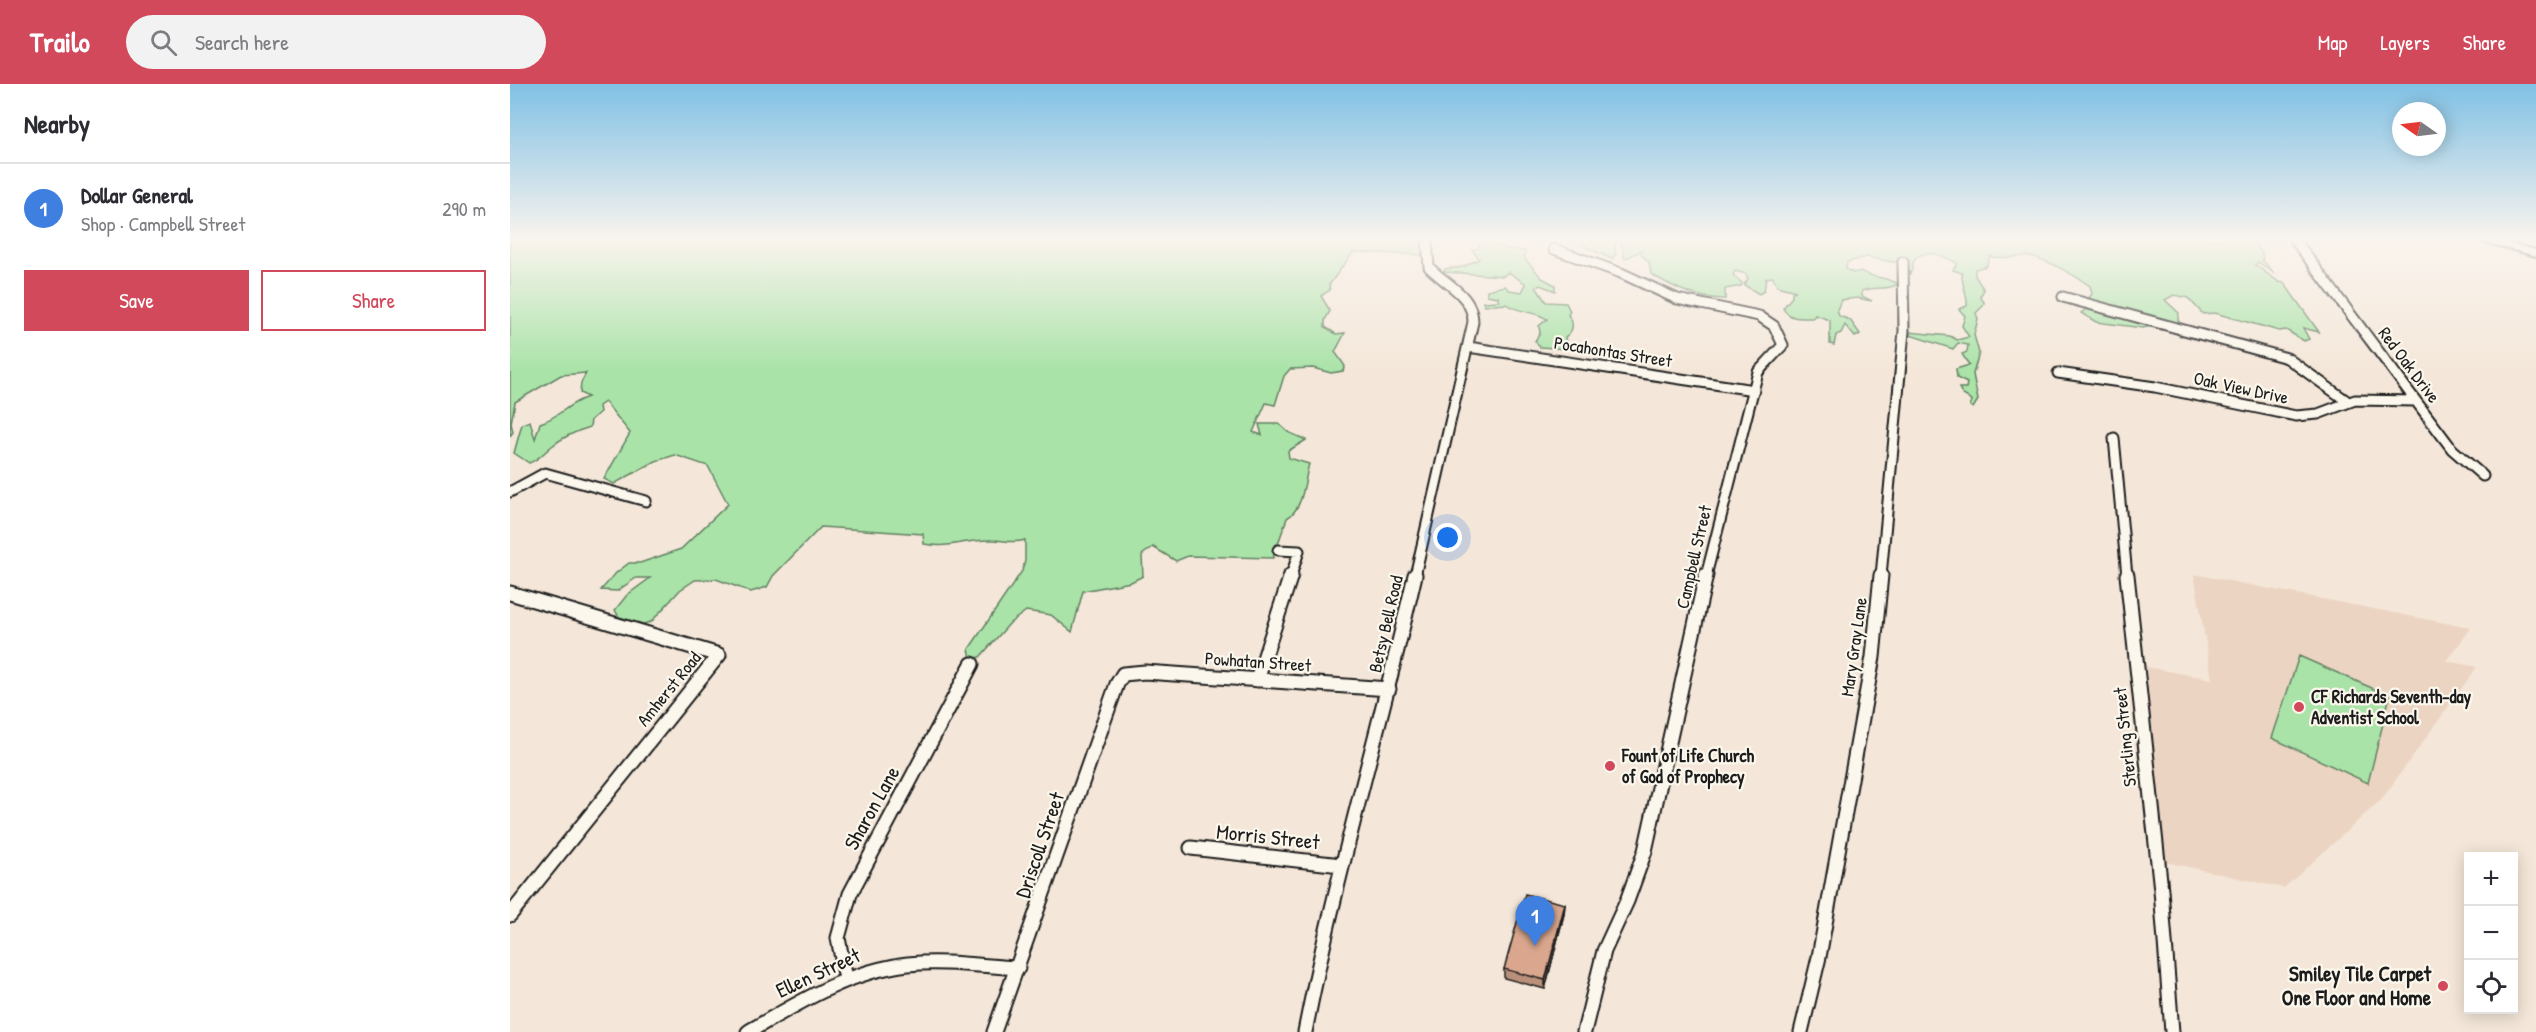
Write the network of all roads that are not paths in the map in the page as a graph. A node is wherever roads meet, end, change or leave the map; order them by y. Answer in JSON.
{"nodes":[{"id":1,"x":1447,"y":283,"type":"edge"},
{"id":2,"x":1643,"y":283,"type":"edge"},
{"id":3,"x":1903,"y":283,"type":"edge"},
{"id":4,"x":2327,"y":283,"type":"edge"},
{"id":5,"x":2063,"y":297,"type":"dead end"},
{"id":6,"x":1468,"y":347,"type":"junction"},
{"id":7,"x":2058,"y":373,"type":"dead end"},
{"id":8,"x":1754,"y":390,"type":"junction"},
{"id":9,"x":2347,"y":401,"type":"junction"},
{"id":10,"x":2416,"y":401,"type":"junction"},
{"id":11,"x":2114,"y":438,"type":"dead end"},
{"id":12,"x":2483,"y":476,"type":"dead end"},
{"id":13,"x":510,"y":492,"type":"edge"},
{"id":14,"x":646,"y":501,"type":"dead end"},
{"id":15,"x":1278,"y":550,"type":"dead end"},
{"id":16,"x":510,"y":593,"type":"edge"},
{"id":17,"x":972,"y":664,"type":"dead end"},
{"id":18,"x":1126,"y":673,"type":"joint"},
{"id":19,"x":1257,"y":680,"type":"junction"},
{"id":20,"x":1389,"y":689,"type":"junction"},
{"id":21,"x":1191,"y":848,"type":"dead end"},
{"id":22,"x":1341,"y":865,"type":"junction"},
{"id":23,"x":510,"y":915,"type":"edge"},
{"id":24,"x":1018,"y":968,"type":"junction"},
{"id":25,"x":846,"y":979,"type":"junction"},
{"id":26,"x":748,"y":1032,"type":"edge"},
{"id":27,"x":994,"y":1032,"type":"edge"},
{"id":28,"x":1305,"y":1032,"type":"edge"},
{"id":29,"x":1584,"y":1032,"type":"edge"},
{"id":30,"x":1801,"y":1032,"type":"edge"},
{"id":31,"x":2172,"y":1032,"type":"edge"}],
"edges":[{"from":1,"to":6,"type":"street","name":"Betsy Bell Road"},
{"from":2,"to":8,"type":"street","name":"Campbell Street"},
{"from":3,"to":30,"type":"street","name":"Mary Gray Lane"},
{"from":4,"to":10,"type":"street","name":"Red Oak Drive"},
{"from":5,"to":9,"type":"street"},
{"from":6,"to":8,"type":"street","name":"Pocahontas Street"},
{"from":6,"to":20,"type":"street","name":"Betsy Bell Road"},
{"from":7,"to":9,"type":"street","name":"Oak View Drive"},
{"from":8,"to":29,"type":"street","name":"Campbell Street"},
{"from":9,"to":10,"type":"street","name":"Oak View Drive"},
{"from":10,"to":12,"type":"street","name":"Red Oak Drive"},
{"from":11,"to":31,"type":"street","name":"Sterling Street"},
{"from":13,"to":14,"type":"street"},
{"from":15,"to":19,"type":"street"},
{"from":16,"to":23,"type":"street","name":"Amherst Road"},
{"from":17,"to":25,"type":"street","name":"Sharon Lane"},
{"from":18,"to":19,"type":"street","name":"Powhatan Street"},
{"from":18,"to":24,"type":"street","name":"Driscoll Street"},
{"from":19,"to":20,"type":"street","name":"Powhatan Street"},
{"from":20,"to":22,"type":"street","name":"Betsy Bell Road"},
{"from":21,"to":22,"type":"street","name":"Morris Street"},
{"from":22,"to":28,"type":"street","name":"Betsy Bell Road"},
{"from":24,"to":25,"type":"street","name":"Ellen Street"},
{"from":24,"to":27,"type":"street","name":"Driscoll Street"},
{"from":25,"to":26,"type":"street","name":"Ellen Street"}]}
